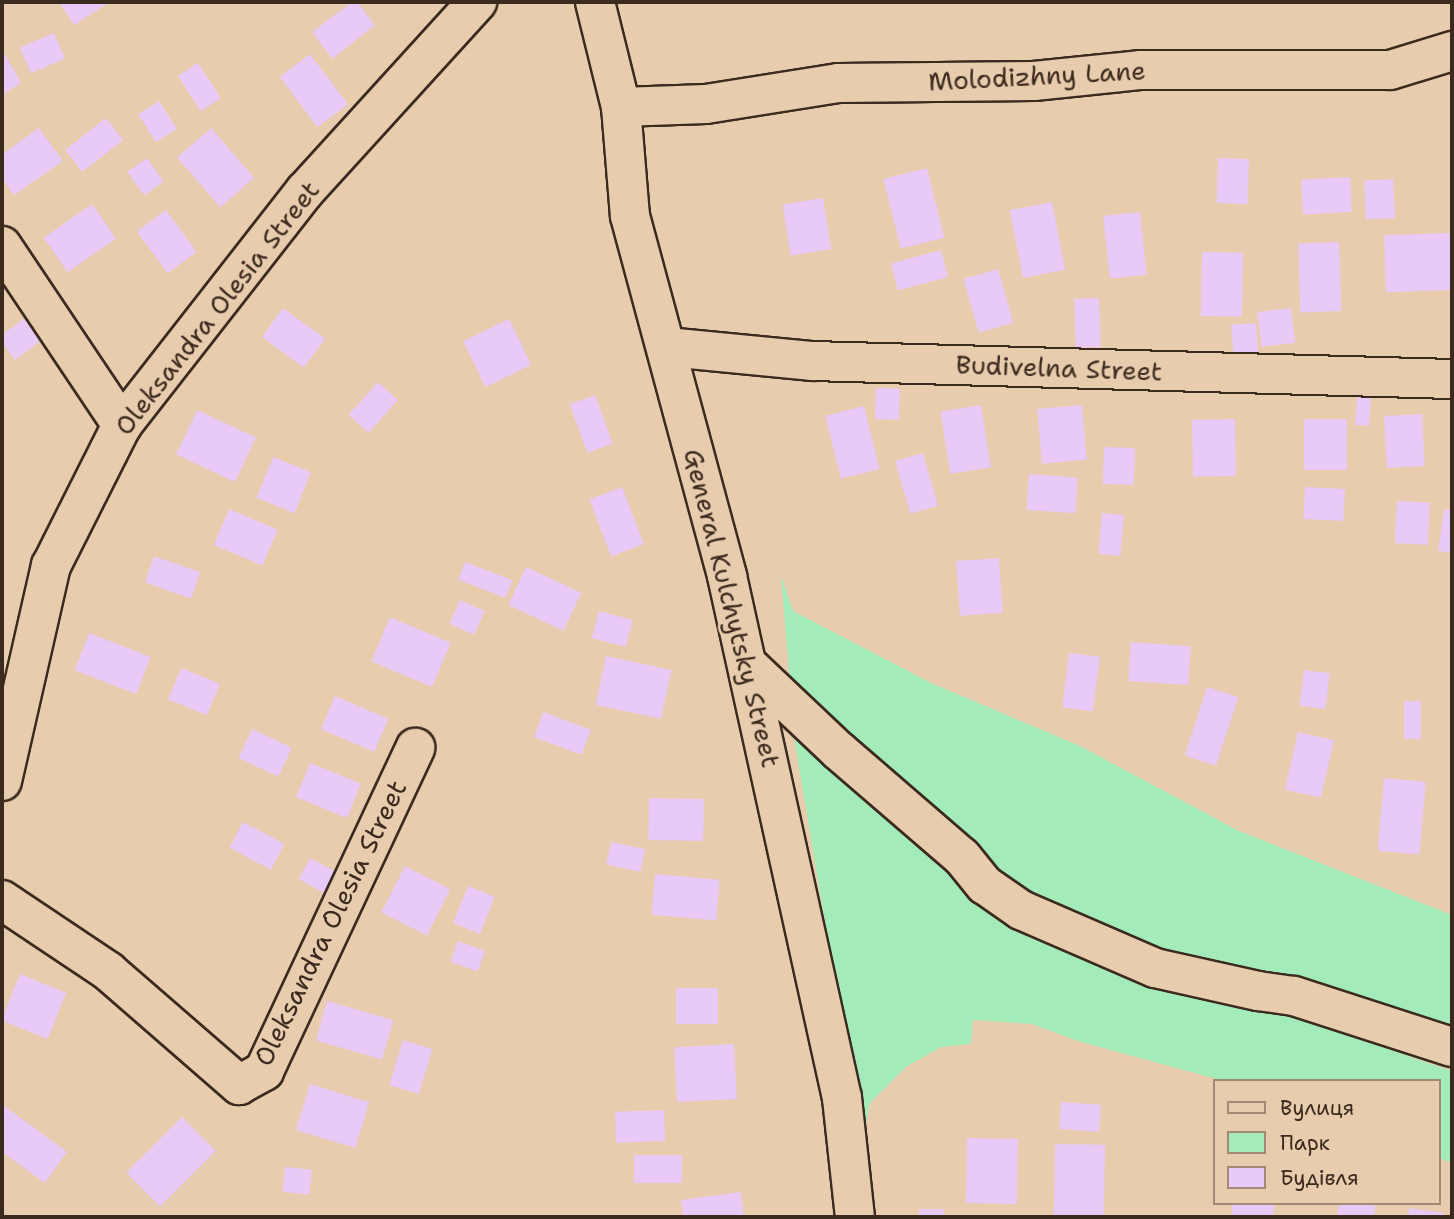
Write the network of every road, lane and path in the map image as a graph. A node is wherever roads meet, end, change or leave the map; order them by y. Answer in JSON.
{"nodes":[{"id":1,"x":477,"y":2,"type":"edge"},
{"id":2,"x":595,"y":2,"type":"edge"},
{"id":3,"x":1452,"y":51,"type":"edge"},
{"id":4,"x":621,"y":107,"type":"junction"},
{"id":5,"x":2,"y":246,"type":"edge"},
{"id":6,"x":667,"y":347,"type":"junction"},
{"id":7,"x":1452,"y":379,"type":"edge"},
{"id":8,"x":122,"y":425,"type":"junction"},
{"id":9,"x":749,"y":666,"type":"junction"},
{"id":10,"x":415,"y":748,"type":"dead end"},
{"id":11,"x":2,"y":781,"type":"edge"},
{"id":12,"x":2,"y":900,"type":"edge"},
{"id":13,"x":1452,"y":1047,"type":"edge"},
{"id":14,"x":855,"y":1217,"type":"edge"}],
"edges":[{"from":1,"to":8,"type":"street","name":"Oleksandra Olesia Street"},
{"from":2,"to":4,"type":"street","name":"General Kulchytsky Street"},
{"from":3,"to":4,"type":"street","name":"Molodizhny Lane"},
{"from":4,"to":6,"type":"street","name":"General Kulchytsky Street"},
{"from":5,"to":8,"type":"street"},
{"from":6,"to":7,"type":"street","name":"Budivelna Street"},
{"from":6,"to":9,"type":"street","name":"General Kulchytsky Street"},
{"from":8,"to":11,"type":"street","name":"Oleksandra Olesia Street"},
{"from":9,"to":13,"type":"street"},
{"from":9,"to":14,"type":"street","name":"General Kulchytsky Street"},
{"from":10,"to":12,"type":"street","name":"Oleksandra Olesia Street"}]}
